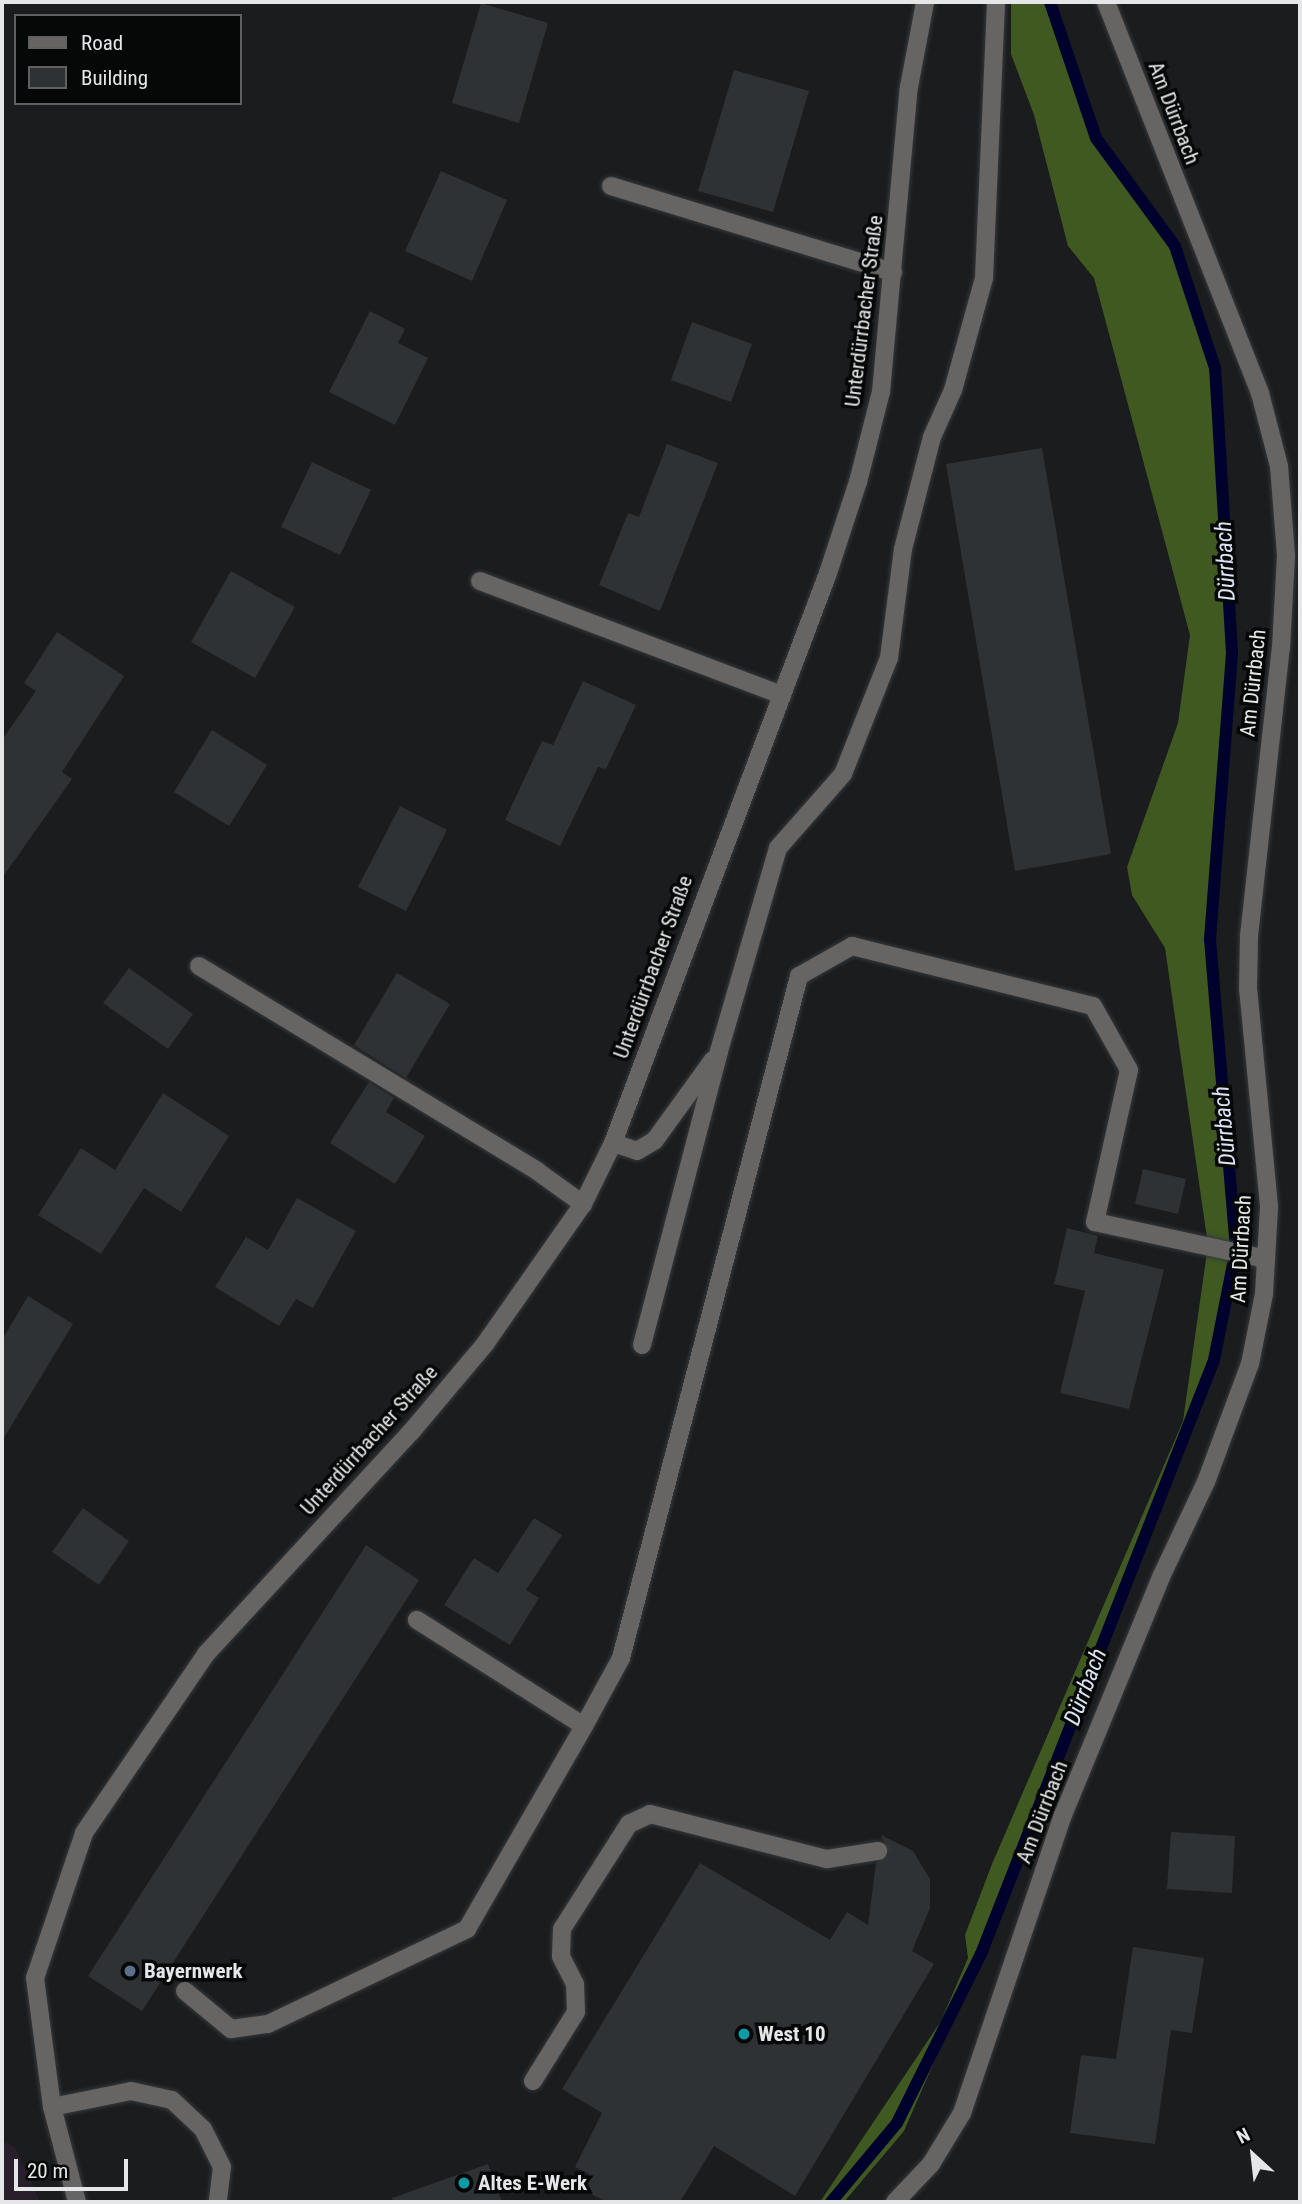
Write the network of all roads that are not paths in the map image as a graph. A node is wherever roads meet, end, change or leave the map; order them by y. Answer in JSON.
{"nodes":[{"id":1,"x":925,"y":2,"type":"edge"},
{"id":2,"x":996,"y":2,"type":"edge"},
{"id":3,"x":1106,"y":2,"type":"edge"},
{"id":4,"x":611,"y":186,"type":"dead end"},
{"id":5,"x":893,"y":272,"type":"junction"},
{"id":6,"x":480,"y":581,"type":"dead end"},
{"id":7,"x":782,"y":695,"type":"junction"},
{"id":8,"x":199,"y":966,"type":"dead end"},
{"id":9,"x":719,"y":1051,"type":"junction"},
{"id":10,"x":613,"y":1143,"type":"junction"},
{"id":11,"x":583,"y":1204,"type":"junction"},
{"id":12,"x":1266,"y":1259,"type":"junction"},
{"id":13,"x":642,"y":1345,"type":"dead end"},
{"id":14,"x":417,"y":1620,"type":"dead end"},
{"id":15,"x":584,"y":1726,"type":"junction"},
{"id":16,"x":878,"y":1851,"type":"dead end"},
{"id":17,"x":185,"y":1990,"type":"dead end"},
{"id":18,"x":533,"y":2081,"type":"dead end"},
{"id":19,"x":52,"y":2108,"type":"junction"},
{"id":20,"x":77,"y":2202,"type":"edge"},
{"id":21,"x":218,"y":2202,"type":"edge"},
{"id":22,"x":895,"y":2202,"type":"edge"}],
"edges":[{"from":1,"to":5,"type":"street","name":"Unterdürrbacher Straße"},
{"from":2,"to":9,"type":"street"},
{"from":3,"to":12,"type":"street","name":"Am Dürrbach"},
{"from":4,"to":5,"type":"street"},
{"from":5,"to":7,"type":"street","name":"Unterdürrbacher Straße"},
{"from":6,"to":7,"type":"street"},
{"from":7,"to":10,"type":"street","name":"Unterdürrbacher Straße"},
{"from":8,"to":11,"type":"street"},
{"from":9,"to":10,"type":"street"},
{"from":9,"to":13,"type":"street"},
{"from":10,"to":11,"type":"street","name":"Unterdürrbacher Straße"},
{"from":11,"to":19,"type":"street","name":"Unterdürrbacher Straße"},
{"from":12,"to":15,"type":"street"},
{"from":12,"to":22,"type":"street","name":"Am Dürrbach"},
{"from":14,"to":15,"type":"street"},
{"from":15,"to":17,"type":"street"},
{"from":16,"to":18,"type":"street"},
{"from":19,"to":20,"type":"street","name":"Unterdürrbacher Straße"},
{"from":19,"to":21,"type":"street"}]}
